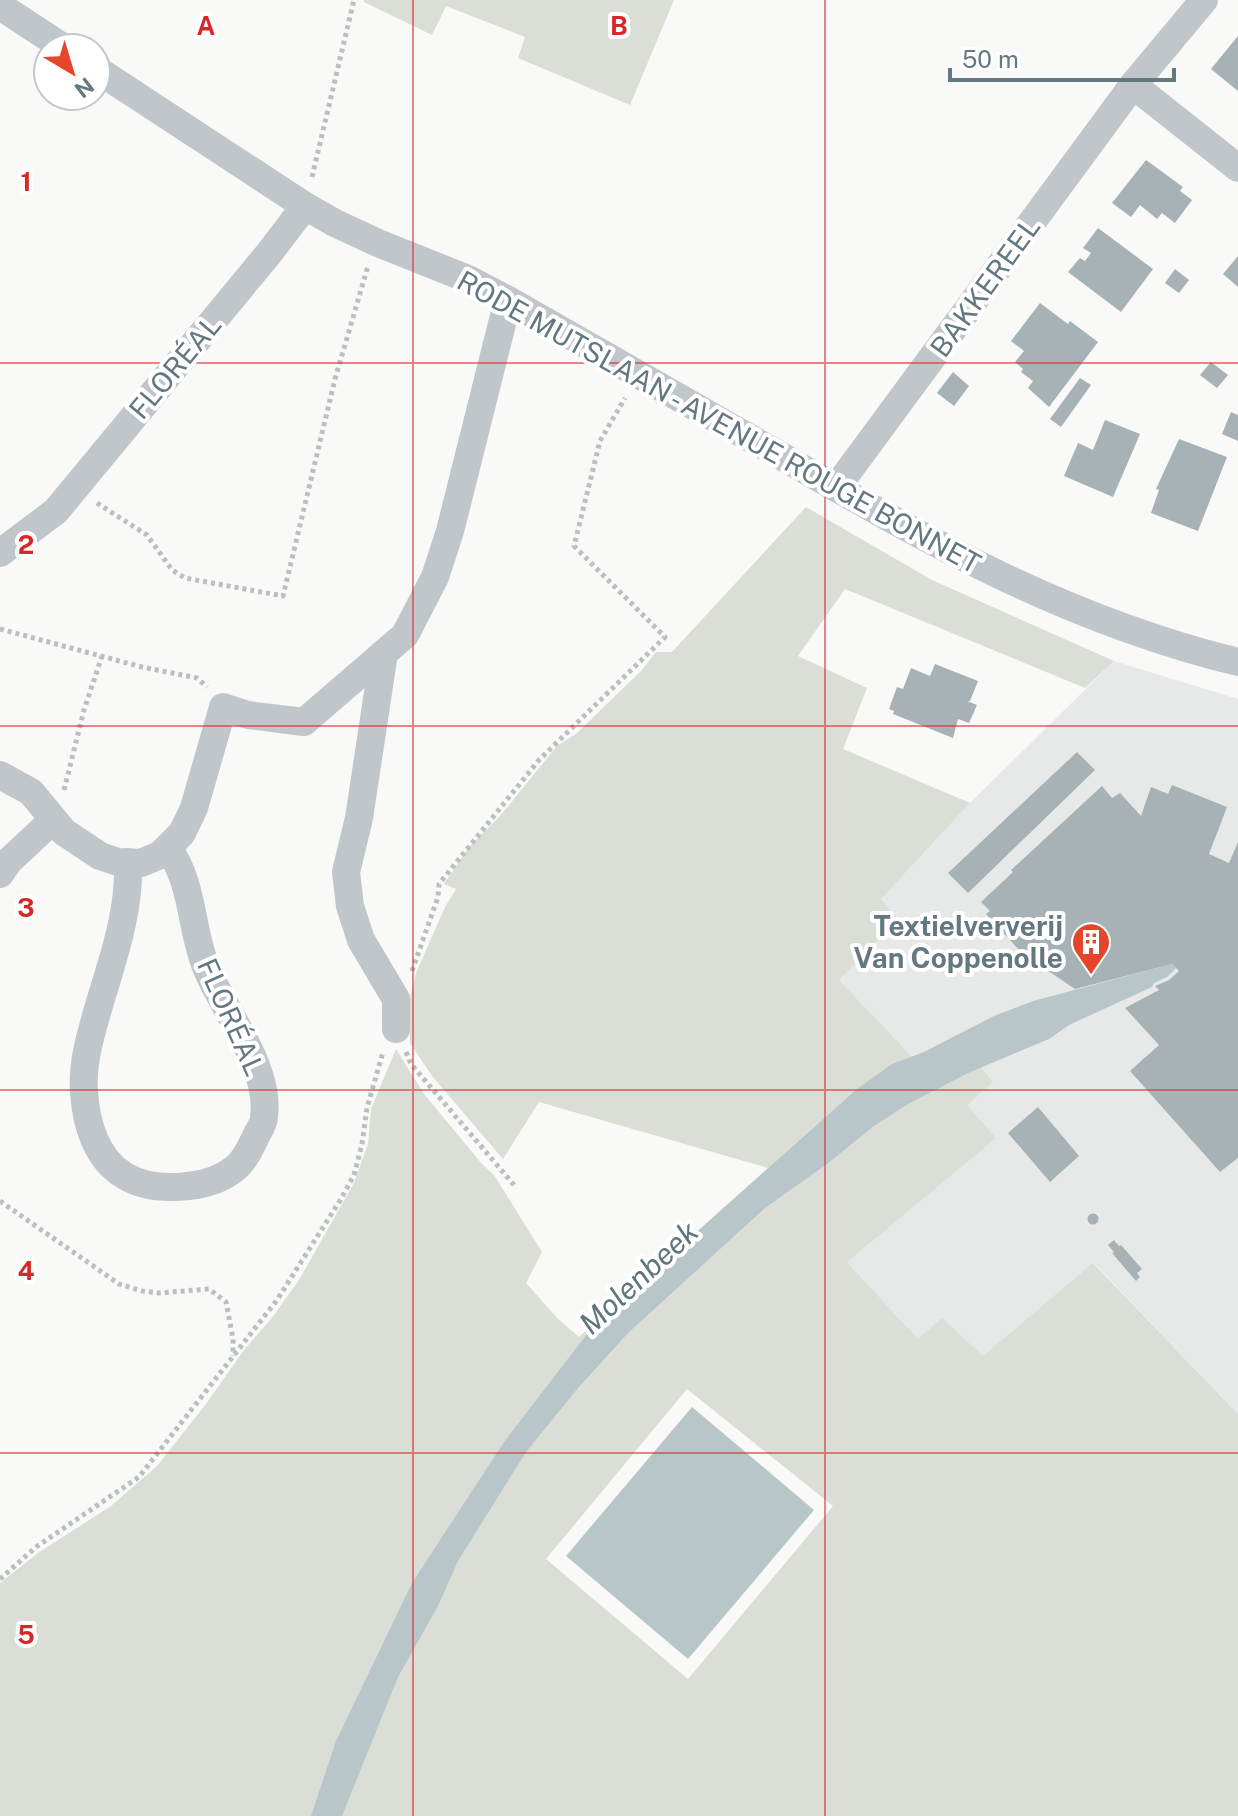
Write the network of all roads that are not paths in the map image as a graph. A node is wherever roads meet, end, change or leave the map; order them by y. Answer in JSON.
{"nodes":[{"id":1,"x":1204,"y":0,"type":"edge"},
{"id":2,"x":0,"y":6,"type":"edge"},
{"id":3,"x":40,"y":32,"type":"edge"},
{"id":4,"x":112,"y":79,"type":"edge"},
{"id":5,"x":1133,"y":85,"type":"junction"},
{"id":6,"x":1238,"y":168,"type":"edge"},
{"id":7,"x":305,"y":206,"type":"junction"},
{"id":8,"x":508,"y":300,"type":"junction"},
{"id":9,"x":836,"y":488,"type":"junction"},
{"id":10,"x":0,"y":553,"type":"edge"},
{"id":11,"x":384,"y":653,"type":"junction"},
{"id":12,"x":1238,"y":662,"type":"edge"},
{"id":13,"x":0,"y":775,"type":"edge"},
{"id":14,"x":53,"y":820,"type":"junction"},
{"id":15,"x":168,"y":848,"type":"junction"},
{"id":16,"x":128,"y":862,"type":"junction"},
{"id":17,"x":0,"y":874,"type":"edge"},
{"id":18,"x":396,"y":1029,"type":"road end"}],
"edges":[{"from":1,"to":5,"type":"street","name":"BAKKEREEL"},
{"from":2,"to":3,"type":"street"},
{"from":4,"to":7,"type":"street","name":"RODE MUTSLAAN - AVENUE ROUGE BONNET"},
{"from":5,"to":6,"type":"street"},
{"from":5,"to":9,"type":"street","name":"BAKKEREEL"},
{"from":7,"to":8,"type":"street","name":"RODE MUTSLAAN - AVENUE ROUGE BONNET"},
{"from":7,"to":10,"type":"street","name":"FLORÉAL"},
{"from":8,"to":9,"type":"street","name":"RODE MUTSLAAN - AVENUE ROUGE BONNET"},
{"from":8,"to":11,"type":"street"},
{"from":9,"to":12,"type":"street","name":"RODE MUTSLAAN - AVENUE ROUGE BONNET"},
{"from":11,"to":15,"type":"street"},
{"from":11,"to":18,"type":"street"},
{"from":13,"to":14,"type":"street"},
{"from":14,"to":16,"type":"street"},
{"from":14,"to":17,"type":"street"},
{"from":15,"to":16,"type":"street"},
{"from":15,"to":16,"type":"street","name":"FLORÉAL"}]}
